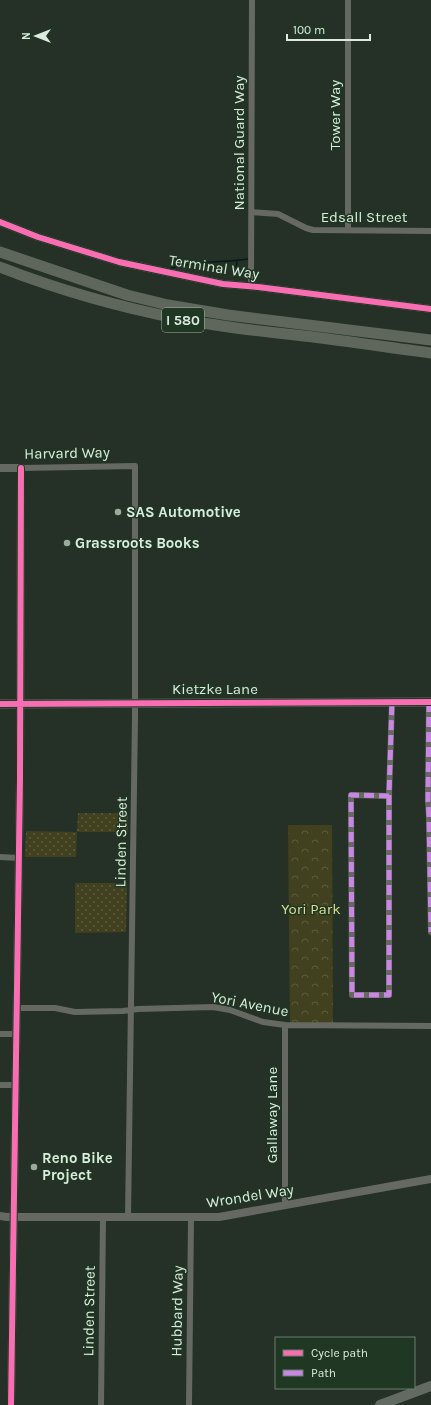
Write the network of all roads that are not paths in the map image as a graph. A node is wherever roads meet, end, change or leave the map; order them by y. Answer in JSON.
{"nodes":[{"id":1,"x":252,"y":0,"type":"edge"},
{"id":2,"x":348,"y":0,"type":"edge"},
{"id":3,"x":252,"y":212,"type":"junction"},
{"id":4,"x":0,"y":222,"type":"edge"},
{"id":5,"x":348,"y":230,"type":"junction"},
{"id":6,"x":431,"y":231,"type":"edge"},
{"id":7,"x":0,"y":252,"type":"edge"},
{"id":8,"x":0,"y":267,"type":"edge"},
{"id":9,"x":252,"y":287,"type":"junction"},
{"id":10,"x":431,"y":309,"type":"edge"},
{"id":11,"x":431,"y":336,"type":"edge"},
{"id":12,"x":425,"y":339,"type":"edge"},
{"id":13,"x":431,"y":353,"type":"edge"},
{"id":14,"x":135,"y":466,"type":"joint"},
{"id":15,"x":0,"y":468,"type":"edge"},
{"id":16,"x":21,"y":468,"type":"junction"},
{"id":17,"x":392,"y":702,"type":"junction"},
{"id":18,"x":430,"y":702,"type":"edge"},
{"id":19,"x":135,"y":703,"type":"junction"},
{"id":20,"x":0,"y":704,"type":"edge"},
{"id":21,"x":21,"y":704,"type":"junction"},
{"id":22,"x":389,"y":796,"type":"junction"},
{"id":23,"x":0,"y":857,"type":"edge"},
{"id":24,"x":19,"y":858,"type":"junction"},
{"id":25,"x":431,"y":932,"type":"edge"},
{"id":26,"x":17,"y":1008,"type":"junction"},
{"id":27,"x":131,"y":1010,"type":"junction"},
{"id":28,"x":285,"y":1025,"type":"junction"},
{"id":29,"x":431,"y":1026,"type":"edge"},
{"id":30,"x":0,"y":1034,"type":"edge"},
{"id":31,"x":17,"y":1034,"type":"junction"},
{"id":32,"x":0,"y":1085,"type":"edge"},
{"id":33,"x":16,"y":1085,"type":"junction"},
{"id":34,"x":431,"y":1179,"type":"edge"},
{"id":35,"x":285,"y":1205,"type":"junction"},
{"id":36,"x":0,"y":1216,"type":"edge"},
{"id":37,"x":14,"y":1217,"type":"junction"},
{"id":38,"x":103,"y":1217,"type":"junction"},
{"id":39,"x":128,"y":1218,"type":"junction"},
{"id":40,"x":191,"y":1218,"type":"junction"},
{"id":41,"x":431,"y":1386,"type":"edge"},
{"id":42,"x":11,"y":1405,"type":"edge"},
{"id":43,"x":101,"y":1405,"type":"edge"},
{"id":44,"x":189,"y":1405,"type":"edge"},
{"id":45,"x":380,"y":1405,"type":"edge"}],
"edges":[{"from":1,"to":3,"type":"street","name":"National Guard Way"},
{"from":2,"to":5,"type":"street","name":"Tower Way"},
{"from":3,"to":5,"type":"street","name":"Edsall Street"},
{"from":3,"to":9,"type":"street","name":"National Guard Way"},
{"from":4,"to":9,"type":"street","name":"Terminal Way"},
{"from":5,"to":6,"type":"street","name":"Edsall Street"},
{"from":7,"to":12,"type":"highway","number":"I 580"},
{"from":8,"to":13,"type":"highway","number":"I 580"},
{"from":9,"to":10,"type":"street","name":"Terminal Way"},
{"from":11,"to":12,"type":"highway"},
{"from":14,"to":16,"type":"street","name":"Harvard Way"},
{"from":14,"to":19,"type":"street","name":"Linden Street"},
{"from":15,"to":16,"type":"street","name":"Harvard Way"},
{"from":16,"to":21,"type":"street"},
{"from":17,"to":18,"type":"main road","name":"Kietzke Lane"},
{"from":17,"to":19,"type":"main road","name":"Kietzke Lane"},
{"from":17,"to":22,"type":"street"},
{"from":18,"to":25,"type":"street"},
{"from":19,"to":21,"type":"main road","name":"Kietzke Lane"},
{"from":19,"to":27,"type":"street","name":"Linden Street"},
{"from":20,"to":21,"type":"main road","name":"Kietzke Lane"},
{"from":21,"to":24,"type":"street"},
{"from":22,"to":22,"type":"street"},
{"from":23,"to":24,"type":"street"},
{"from":24,"to":26,"type":"street"},
{"from":26,"to":27,"type":"street","name":"Yori Avenue"},
{"from":26,"to":31,"type":"street"},
{"from":27,"to":28,"type":"street","name":"Yori Avenue"},
{"from":27,"to":39,"type":"street","name":"Linden Street"},
{"from":28,"to":29,"type":"street","name":"Yori Avenue"},
{"from":28,"to":35,"type":"street","name":"Gallaway Lane"},
{"from":30,"to":31,"type":"street"},
{"from":31,"to":33,"type":"street"},
{"from":32,"to":33,"type":"street"},
{"from":33,"to":37,"type":"street"},
{"from":34,"to":35,"type":"street","name":"Wrondel Way"},
{"from":35,"to":40,"type":"street","name":"Wrondel Way"},
{"from":36,"to":37,"type":"street","name":"Wrondel Way"},
{"from":37,"to":38,"type":"street","name":"Wrondel Way"},
{"from":37,"to":42,"type":"street"},
{"from":38,"to":39,"type":"street","name":"Wrondel Way"},
{"from":38,"to":43,"type":"street","name":"Linden Street"},
{"from":39,"to":40,"type":"street","name":"Wrondel Way"},
{"from":40,"to":44,"type":"street","name":"Hubbard Way"},
{"from":41,"to":45,"type":"main road"}]}
